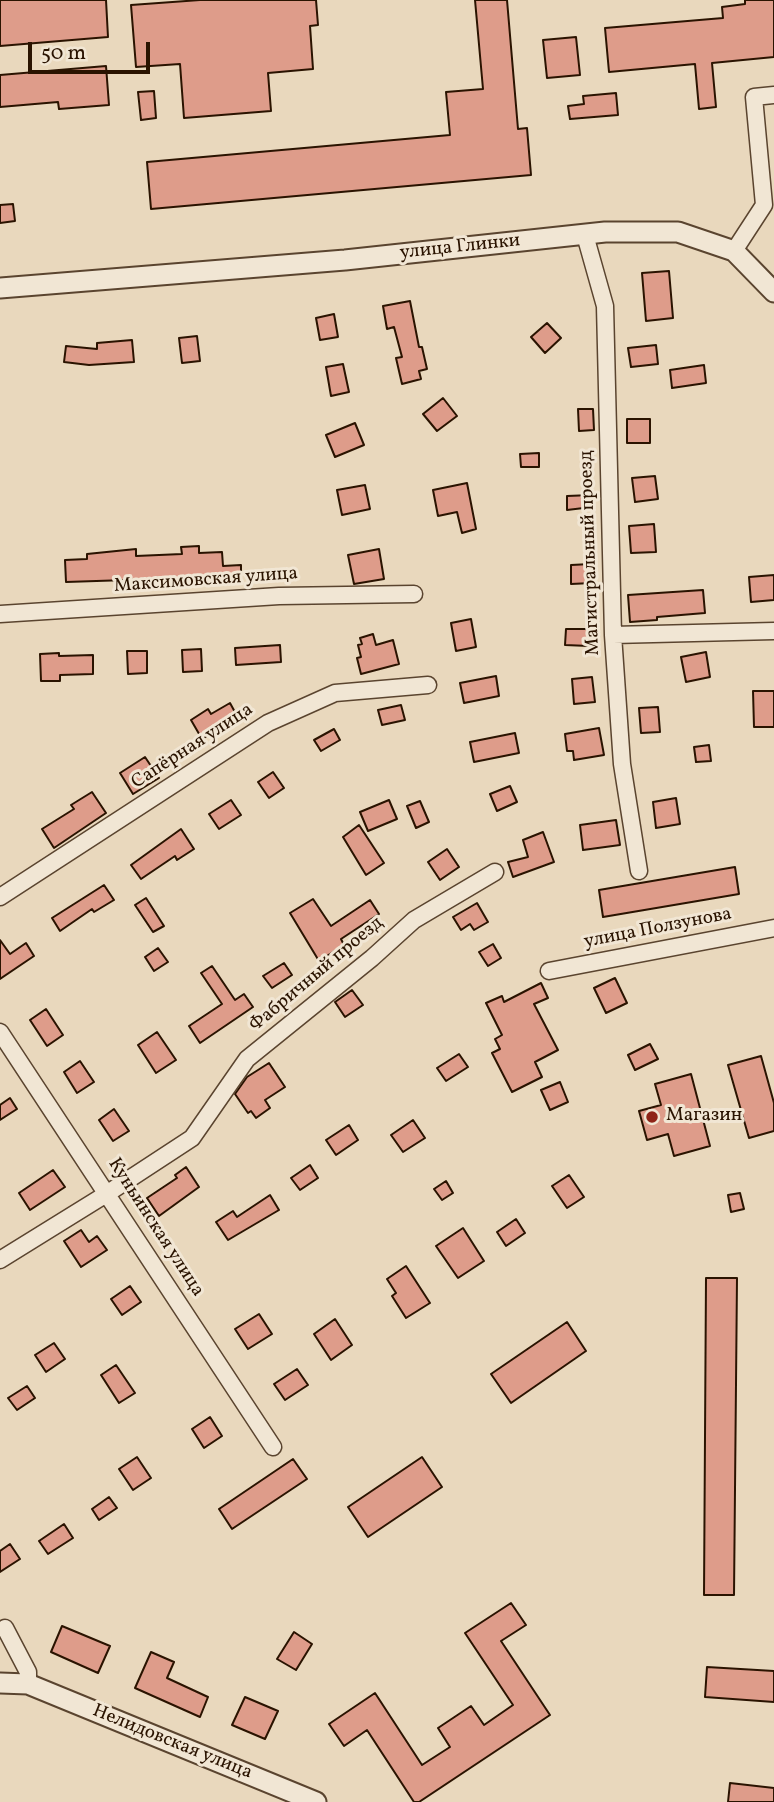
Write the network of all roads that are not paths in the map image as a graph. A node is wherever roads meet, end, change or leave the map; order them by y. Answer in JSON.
{"nodes":[{"id":1,"x":774,"y":95,"type":"edge"},
{"id":2,"x":585,"y":235,"type":"junction"},
{"id":3,"x":734,"y":251,"type":"junction"},
{"id":4,"x":0,"y":288,"type":"edge"},
{"id":5,"x":774,"y":292,"type":"edge"},
{"id":6,"x":414,"y":594,"type":"dead end"},
{"id":7,"x":0,"y":614,"type":"edge"},
{"id":8,"x":774,"y":631,"type":"edge"},
{"id":9,"x":613,"y":635,"type":"junction"},
{"id":10,"x":428,"y":685,"type":"dead end"},
{"id":11,"x":639,"y":871,"type":"dead end"},
{"id":12,"x":495,"y":872,"type":"dead end"},
{"id":13,"x":0,"y":897,"type":"edge"},
{"id":14,"x":774,"y":928,"type":"edge"},
{"id":15,"x":549,"y":971,"type":"dead end"},
{"id":16,"x":0,"y":1032,"type":"edge"},
{"id":17,"x":108,"y":1194,"type":"junction"},
{"id":18,"x":0,"y":1260,"type":"edge"},
{"id":19,"x":272,"y":1447,"type":"dead end"},
{"id":20,"x":5,"y":1628,"type":"dead end"},
{"id":21,"x":0,"y":1683,"type":"edge"},
{"id":22,"x":28,"y":1684,"type":"junction"},
{"id":23,"x":316,"y":1802,"type":"edge"}],
"edges":[{"from":1,"to":3,"type":"street"},
{"from":2,"to":3,"type":"street","name":"улица Глинки"},
{"from":2,"to":4,"type":"street","name":"улица Глинки"},
{"from":2,"to":9,"type":"street","name":"Магистральный проезд"},
{"from":3,"to":5,"type":"street"},
{"from":6,"to":7,"type":"street","name":"Максимовская улица"},
{"from":8,"to":9,"type":"street"},
{"from":9,"to":11,"type":"street","name":"Магистральный проезд"},
{"from":10,"to":13,"type":"street","name":"Сапёрная улица"},
{"from":12,"to":17,"type":"street","name":"Фабричный проезд"},
{"from":14,"to":15,"type":"street","name":"улица Ползунова"},
{"from":16,"to":17,"type":"street","name":"Куньинская улица"},
{"from":17,"to":18,"type":"street"},
{"from":17,"to":19,"type":"street","name":"Куньинская улица"},
{"from":20,"to":22,"type":"street"},
{"from":21,"to":22,"type":"street","name":"Нелидовская улица"},
{"from":22,"to":23,"type":"street","name":"Нелидовская улица"}]}
